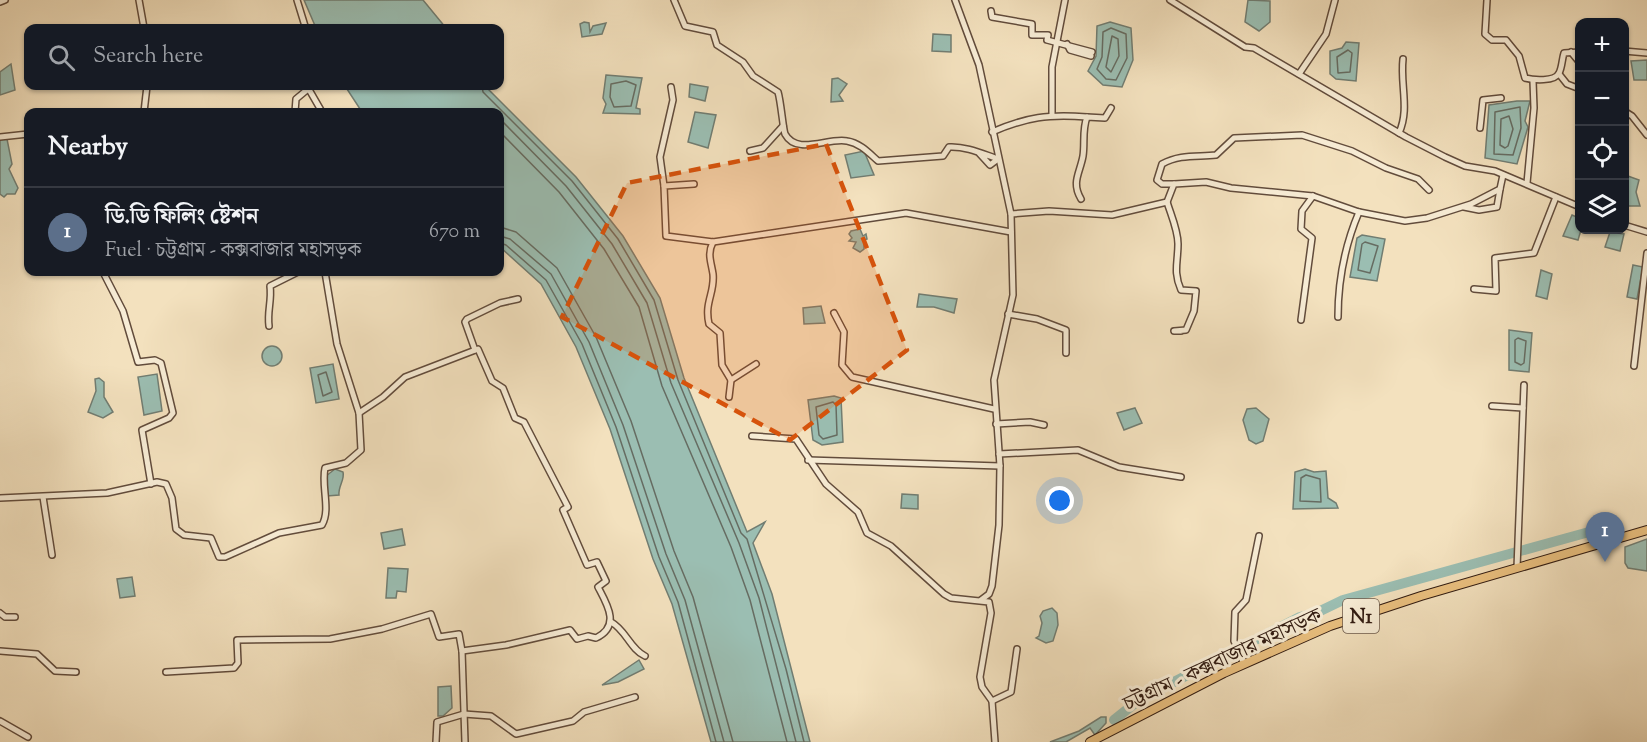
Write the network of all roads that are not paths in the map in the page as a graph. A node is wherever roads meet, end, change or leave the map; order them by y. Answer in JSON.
{"nodes":[{"id":1,"x":5,"y":0,"type":"edge"},
{"id":2,"x":139,"y":0,"type":"edge"},
{"id":3,"x":297,"y":0,"type":"edge"},
{"id":4,"x":674,"y":0,"type":"edge"},
{"id":5,"x":956,"y":0,"type":"edge"},
{"id":6,"x":1065,"y":0,"type":"edge"},
{"id":7,"x":1170,"y":0,"type":"edge"},
{"id":8,"x":1335,"y":0,"type":"edge"},
{"id":9,"x":1487,"y":0,"type":"edge"},
{"id":10,"x":0,"y":2,"type":"edge"},
{"id":11,"x":991,"y":11,"type":"dead end"},
{"id":12,"x":143,"y":24,"type":"edge"},
{"id":13,"x":303,"y":24,"type":"edge"},
{"id":14,"x":1056,"y":44,"type":"junction"},
{"id":15,"x":1629,"y":51,"type":"edge"},
{"id":16,"x":1571,"y":52,"type":"junction"},
{"id":17,"x":1575,"y":52,"type":"edge"},
{"id":18,"x":1647,"y":53,"type":"edge"},
{"id":19,"x":1092,"y":54,"type":"dead end"},
{"id":20,"x":1575,"y":57,"type":"edge"},
{"id":21,"x":1403,"y":59,"type":"dead end"},
{"id":22,"x":1299,"y":74,"type":"junction"},
{"id":23,"x":1559,"y":74,"type":"junction"},
{"id":24,"x":1533,"y":81,"type":"junction"},
{"id":25,"x":671,"y":87,"type":"dead end"},
{"id":26,"x":1575,"y":87,"type":"edge"},
{"id":27,"x":147,"y":90,"type":"edge"},
{"id":28,"x":305,"y":90,"type":"edge"},
{"id":29,"x":310,"y":90,"type":"edge"},
{"id":30,"x":1501,"y":98,"type":"dead end"},
{"id":31,"x":144,"y":108,"type":"edge"},
{"id":32,"x":295,"y":108,"type":"edge"},
{"id":33,"x":320,"y":108,"type":"edge"},
{"id":34,"x":1111,"y":108,"type":"dead end"},
{"id":35,"x":1052,"y":114,"type":"junction"},
{"id":36,"x":1629,"y":114,"type":"edge"},
{"id":37,"x":1087,"y":117,"type":"junction"},
{"id":38,"x":784,"y":125,"type":"junction"},
{"id":39,"x":1480,"y":128,"type":"dead end"},
{"id":40,"x":992,"y":132,"type":"junction"},
{"id":41,"x":1399,"y":133,"type":"junction"},
{"id":42,"x":24,"y":134,"type":"edge"},
{"id":43,"x":1647,"y":135,"type":"edge"},
{"id":44,"x":0,"y":137,"type":"edge"},
{"id":45,"x":750,"y":151,"type":"dead end"},
{"id":46,"x":998,"y":159,"type":"junction"},
{"id":47,"x":1503,"y":175,"type":"junction"},
{"id":48,"x":1527,"y":183,"type":"junction"},
{"id":49,"x":694,"y":184,"type":"dead end"},
{"id":50,"x":1174,"y":184,"type":"junction"},
{"id":51,"x":664,"y":186,"type":"junction"},
{"id":52,"x":1500,"y":189,"type":"junction"},
{"id":53,"x":1429,"y":190,"type":"dead end"},
{"id":54,"x":1313,"y":196,"type":"junction"},
{"id":55,"x":1556,"y":197,"type":"junction"},
{"id":56,"x":1081,"y":198,"type":"dead end"},
{"id":57,"x":1167,"y":202,"type":"junction"},
{"id":58,"x":1575,"y":205,"type":"edge"},
{"id":59,"x":1461,"y":207,"type":"junction"},
{"id":60,"x":1359,"y":212,"type":"junction"},
{"id":61,"x":1011,"y":213,"type":"junction"},
{"id":62,"x":1629,"y":227,"type":"edge"},
{"id":63,"x":1011,"y":232,"type":"junction"},
{"id":64,"x":1647,"y":232,"type":"edge"},
{"id":65,"x":713,"y":242,"type":"junction"},
{"id":66,"x":1647,"y":253,"type":"edge"},
{"id":67,"x":105,"y":276,"type":"edge"},
{"id":68,"x":326,"y":276,"type":"edge"},
{"id":69,"x":287,"y":277,"type":"edge"},
{"id":70,"x":1474,"y":289,"type":"dead end"},
{"id":71,"x":518,"y":299,"type":"dead end"},
{"id":72,"x":834,"y":313,"type":"dead end"},
{"id":73,"x":1008,"y":314,"type":"junction"},
{"id":74,"x":1338,"y":317,"type":"dead end"},
{"id":75,"x":1301,"y":320,"type":"dead end"},
{"id":76,"x":268,"y":326,"type":"dead end"},
{"id":77,"x":1181,"y":331,"type":"dead end"},
{"id":78,"x":475,"y":350,"type":"junction"},
{"id":79,"x":1066,"y":353,"type":"dead end"},
{"id":80,"x":756,"y":364,"type":"dead end"},
{"id":81,"x":1634,"y":366,"type":"dead end"},
{"id":82,"x":731,"y":380,"type":"junction"},
{"id":83,"x":1524,"y":385,"type":"dead end"},
{"id":84,"x":729,"y":397,"type":"dead end"},
{"id":85,"x":1492,"y":406,"type":"dead end"},
{"id":86,"x":1523,"y":408,"type":"junction"},
{"id":87,"x":994,"y":409,"type":"junction"},
{"id":88,"x":359,"y":413,"type":"junction"},
{"id":89,"x":996,"y":424,"type":"junction"},
{"id":90,"x":1044,"y":425,"type":"dead end"},
{"id":91,"x":752,"y":436,"type":"dead end"},
{"id":92,"x":999,"y":454,"type":"junction"},
{"id":93,"x":808,"y":460,"type":"junction"},
{"id":94,"x":1000,"y":466,"type":"junction"},
{"id":95,"x":1181,"y":477,"type":"dead end"},
{"id":96,"x":152,"y":484,"type":"junction"},
{"id":97,"x":43,"y":497,"type":"junction"},
{"id":98,"x":0,"y":498,"type":"edge"},
{"id":99,"x":1647,"y":530,"type":"edge"},
{"id":100,"x":1259,"y":536,"type":"dead end"},
{"id":101,"x":52,"y":555,"type":"dead end"},
{"id":102,"x":1517,"y":568,"type":"junction"},
{"id":103,"x":981,"y":600,"type":"junction"},
{"id":104,"x":0,"y":613,"type":"edge"},
{"id":105,"x":15,"y":617,"type":"dead end"},
{"id":106,"x":610,"y":622,"type":"junction"},
{"id":107,"x":1017,"y":649,"type":"dead end"},
{"id":108,"x":0,"y":651,"type":"edge"},
{"id":109,"x":462,"y":651,"type":"junction"},
{"id":110,"x":645,"y":656,"type":"dead end"},
{"id":111,"x":1244,"y":664,"type":"junction"},
{"id":112,"x":76,"y":672,"type":"dead end"},
{"id":113,"x":166,"y":672,"type":"dead end"},
{"id":114,"x":635,"y":697,"type":"dead end"},
{"id":115,"x":992,"y":700,"type":"junction"},
{"id":116,"x":464,"y":714,"type":"junction"},
{"id":117,"x":0,"y":721,"type":"edge"},
{"id":118,"x":28,"y":737,"type":"dead end"},
{"id":119,"x":436,"y":742,"type":"edge"},
{"id":120,"x":465,"y":742,"type":"edge"},
{"id":121,"x":995,"y":742,"type":"edge"},
{"id":122,"x":1090,"y":742,"type":"edge"}],
"edges":[{"from":1,"to":10,"type":"street"},
{"from":2,"to":12,"type":"street"},
{"from":3,"to":13,"type":"street"},
{"from":4,"to":38,"type":"street"},
{"from":5,"to":40,"type":"street"},
{"from":6,"to":14,"type":"street"},
{"from":7,"to":22,"type":"street"},
{"from":8,"to":22,"type":"street"},
{"from":9,"to":24,"type":"street"},
{"from":11,"to":14,"type":"street"},
{"from":14,"to":19,"type":"street"},
{"from":14,"to":35,"type":"street"},
{"from":15,"to":18,"type":"street"},
{"from":16,"to":17,"type":"street"},
{"from":16,"to":20,"type":"street"},
{"from":16,"to":23,"type":"street"},
{"from":21,"to":41,"type":"street"},
{"from":22,"to":41,"type":"street"},
{"from":23,"to":24,"type":"street"},
{"from":23,"to":26,"type":"street"},
{"from":24,"to":48,"type":"street"},
{"from":25,"to":51,"type":"street"},
{"from":27,"to":31,"type":"street"},
{"from":28,"to":32,"type":"street"},
{"from":29,"to":33,"type":"street"},
{"from":30,"to":39,"type":"street"},
{"from":34,"to":37,"type":"street"},
{"from":35,"to":37,"type":"street"},
{"from":35,"to":40,"type":"street"},
{"from":36,"to":43,"type":"street"},
{"from":37,"to":56,"type":"street"},
{"from":38,"to":45,"type":"street"},
{"from":38,"to":46,"type":"street"},
{"from":40,"to":46,"type":"street"},
{"from":41,"to":47,"type":"street"},
{"from":42,"to":44,"type":"street"},
{"from":46,"to":61,"type":"street"},
{"from":47,"to":48,"type":"street"},
{"from":47,"to":52,"type":"street"},
{"from":48,"to":55,"type":"street"},
{"from":49,"to":51,"type":"street"},
{"from":50,"to":53,"type":"street"},
{"from":50,"to":54,"type":"street"},
{"from":50,"to":57,"type":"street"},
{"from":51,"to":65,"type":"street"},
{"from":52,"to":59,"type":"street"},
{"from":52,"to":59,"type":"street"},
{"from":54,"to":60,"type":"street"},
{"from":54,"to":75,"type":"street"},
{"from":55,"to":58,"type":"street"},
{"from":55,"to":70,"type":"street"},
{"from":57,"to":61,"type":"street"},
{"from":57,"to":77,"type":"street"},
{"from":59,"to":60,"type":"street"},
{"from":60,"to":74,"type":"street"},
{"from":61,"to":63,"type":"street"},
{"from":62,"to":64,"type":"street"},
{"from":63,"to":65,"type":"street"},
{"from":63,"to":73,"type":"street"},
{"from":65,"to":82,"type":"street"},
{"from":66,"to":81,"type":"street"},
{"from":67,"to":96,"type":"street"},
{"from":68,"to":88,"type":"street"},
{"from":69,"to":76,"type":"street"},
{"from":71,"to":78,"type":"street"},
{"from":72,"to":87,"type":"street"},
{"from":73,"to":79,"type":"street"},
{"from":73,"to":87,"type":"street"},
{"from":78,"to":88,"type":"street"},
{"from":78,"to":106,"type":"street"},
{"from":80,"to":82,"type":"street"},
{"from":82,"to":84,"type":"street"},
{"from":83,"to":86,"type":"street"},
{"from":85,"to":86,"type":"street"},
{"from":86,"to":102,"type":"street"},
{"from":87,"to":89,"type":"street"},
{"from":88,"to":96,"type":"street"},
{"from":89,"to":90,"type":"street"},
{"from":89,"to":92,"type":"street"},
{"from":91,"to":93,"type":"street"},
{"from":92,"to":94,"type":"street"},
{"from":92,"to":95,"type":"street"},
{"from":93,"to":94,"type":"street"},
{"from":93,"to":103,"type":"street"},
{"from":94,"to":103,"type":"street"},
{"from":96,"to":97,"type":"street"},
{"from":97,"to":98,"type":"street"},
{"from":97,"to":101,"type":"street"},
{"from":99,"to":102,"type":"highway","name":"চট্টগ্রাম - কক্সবাজার মহাসড়ক","number":"N1"},
{"from":100,"to":111,"type":"street"},
{"from":102,"to":111,"type":"highway","name":"চট্টগ্রাম - কক্সবাজার মহাসড়ক","number":"N1"},
{"from":103,"to":115,"type":"street"},
{"from":104,"to":105,"type":"street"},
{"from":106,"to":109,"type":"street"},
{"from":106,"to":110,"type":"street"},
{"from":107,"to":115,"type":"street"},
{"from":108,"to":112,"type":"street"},
{"from":109,"to":113,"type":"street"},
{"from":109,"to":116,"type":"street"},
{"from":111,"to":122,"type":"highway","name":"চট্টগ্রাম - কক্সবাজার মহাসড়ক","number":"N1"},
{"from":114,"to":116,"type":"street"},
{"from":115,"to":121,"type":"street"},
{"from":116,"to":119,"type":"street"},
{"from":116,"to":120,"type":"street"},
{"from":117,"to":118,"type":"street"}]}
